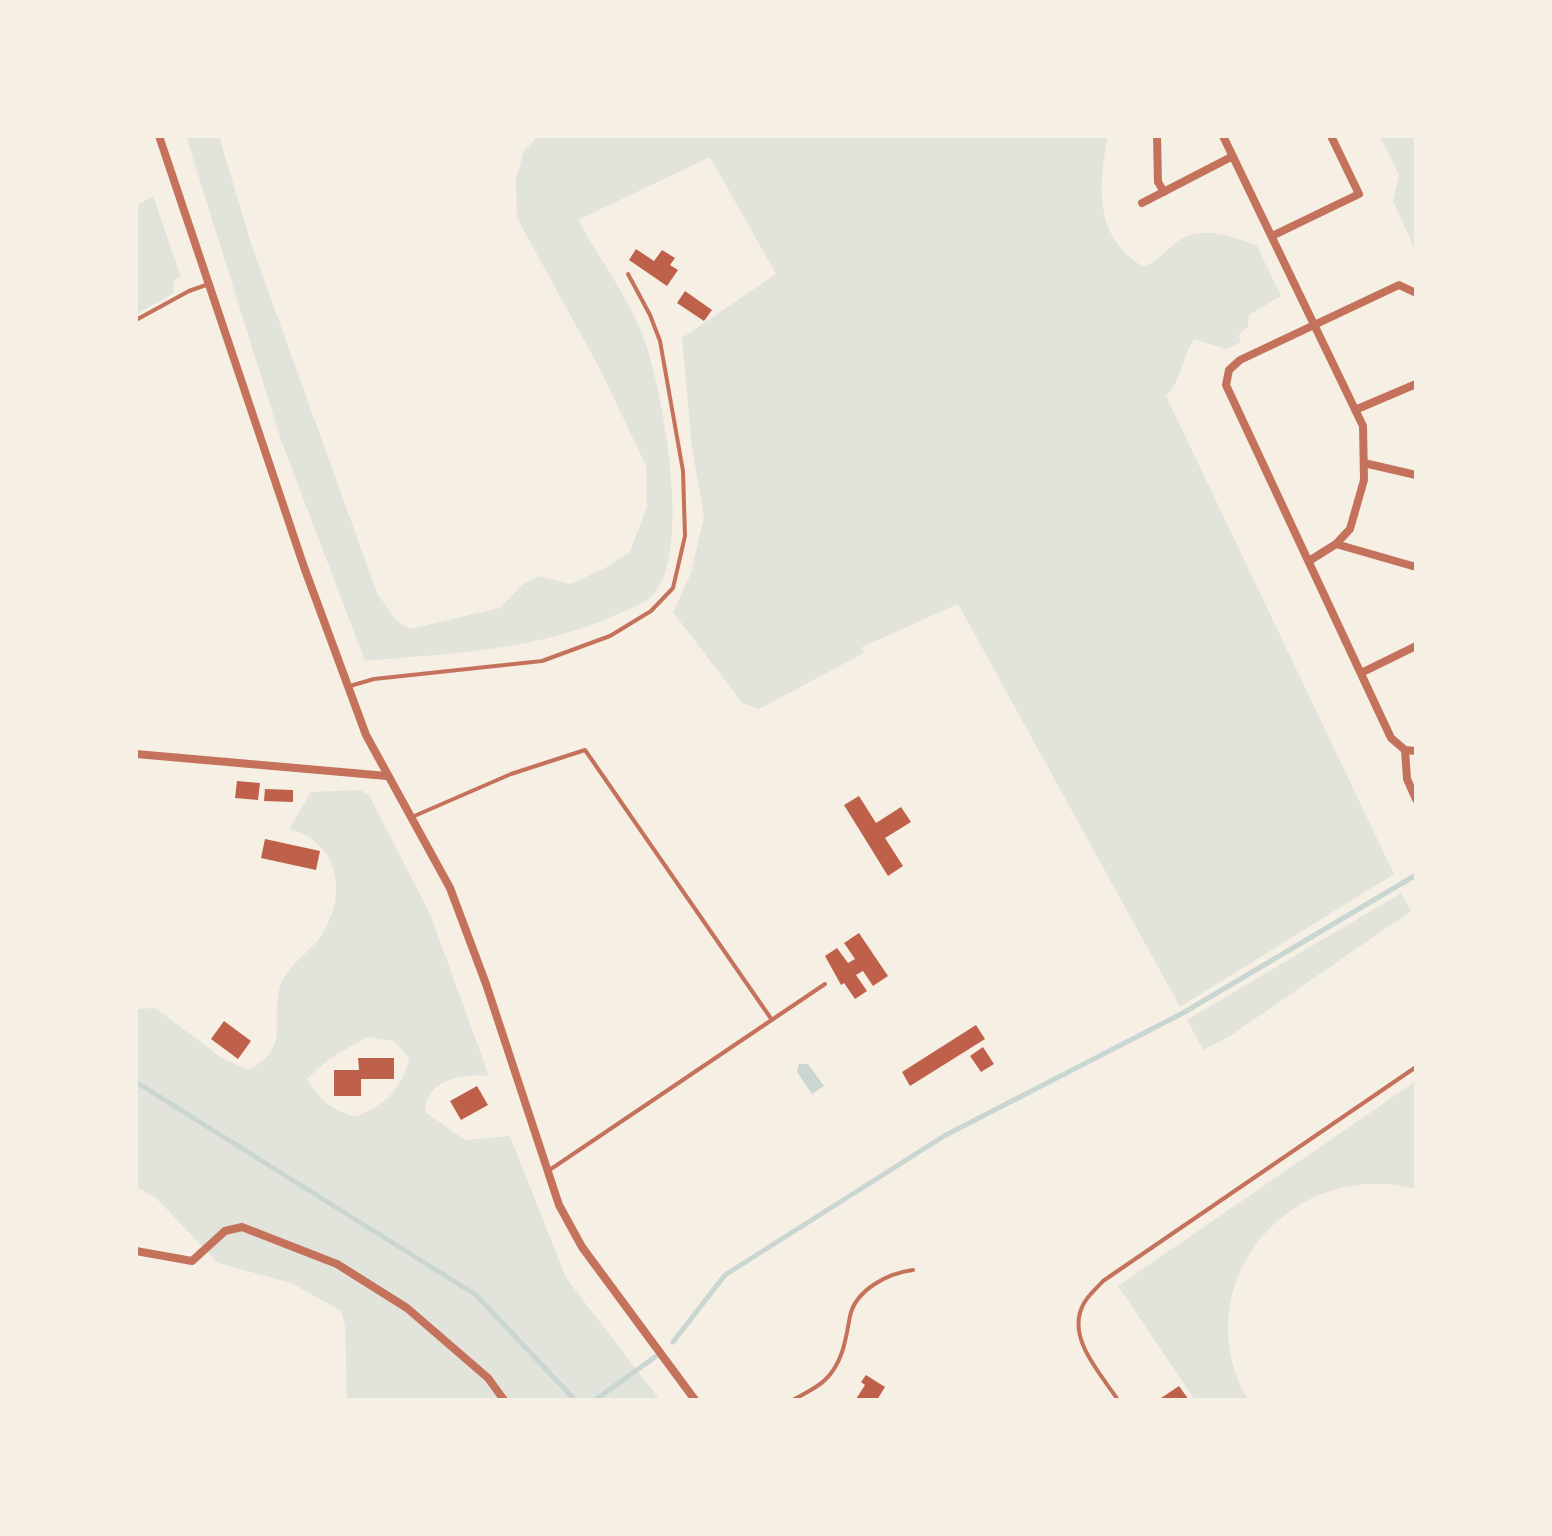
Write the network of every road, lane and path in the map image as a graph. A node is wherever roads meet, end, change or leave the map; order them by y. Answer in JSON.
{"nodes":[{"id":1,"x":159,"y":136,"type":"edge"},
{"id":2,"x":1157,"y":136,"type":"edge"},
{"id":3,"x":1223,"y":136,"type":"edge"},
{"id":4,"x":1331,"y":136,"type":"edge"},
{"id":5,"x":1233,"y":156,"type":"junction"},
{"id":6,"x":1164,"y":192,"type":"junction"},
{"id":7,"x":1142,"y":203,"type":"dead end"},
{"id":8,"x":1272,"y":236,"type":"junction"},
{"id":9,"x":628,"y":274,"type":"dead end"},
{"id":10,"x":210,"y":284,"type":"junction"},
{"id":11,"x":1416,"y":293,"type":"edge"},
{"id":12,"x":136,"y":320,"type":"edge"},
{"id":13,"x":1314,"y":324,"type":"junction"},
{"id":14,"x":1416,"y":384,"type":"edge"},
{"id":15,"x":1355,"y":410,"type":"junction"},
{"id":16,"x":1364,"y":463,"type":"junction"},
{"id":17,"x":1416,"y":475,"type":"edge"},
{"id":18,"x":1336,"y":544,"type":"junction"},
{"id":19,"x":1309,"y":561,"type":"junction"},
{"id":20,"x":1416,"y":567,"type":"edge"},
{"id":21,"x":1416,"y":646,"type":"edge"},
{"id":22,"x":1361,"y":673,"type":"junction"},
{"id":23,"x":348,"y":687,"type":"junction"},
{"id":24,"x":1405,"y":750,"type":"junction"},
{"id":25,"x":1416,"y":751,"type":"edge"},
{"id":26,"x":136,"y":754,"type":"edge"},
{"id":27,"x":387,"y":776,"type":"junction"},
{"id":28,"x":1416,"y":799,"type":"edge"},
{"id":29,"x":412,"y":817,"type":"junction"},
{"id":30,"x":825,"y":984,"type":"dead end"},
{"id":31,"x":772,"y":1020,"type":"junction"},
{"id":32,"x":1416,"y":1067,"type":"edge"},
{"id":33,"x":546,"y":1172,"type":"junction"},
{"id":34,"x":136,"y":1251,"type":"edge"},
{"id":35,"x":913,"y":1270,"type":"dead end"},
{"id":36,"x":504,"y":1400,"type":"edge"},
{"id":37,"x":695,"y":1400,"type":"edge"},
{"id":38,"x":793,"y":1400,"type":"edge"},
{"id":39,"x":1118,"y":1400,"type":"edge"}],
"edges":[{"from":1,"to":10,"type":"street"},
{"from":2,"to":6,"type":"street"},
{"from":3,"to":5,"type":"street"},
{"from":4,"to":8,"type":"street"},
{"from":5,"to":6,"type":"street"},
{"from":5,"to":8,"type":"street"},
{"from":6,"to":7,"type":"street"},
{"from":8,"to":13,"type":"street"},
{"from":9,"to":23,"type":"lane"},
{"from":10,"to":12,"type":"lane"},
{"from":10,"to":23,"type":"street"},
{"from":11,"to":13,"type":"street"},
{"from":13,"to":15,"type":"street"},
{"from":13,"to":19,"type":"street"},
{"from":14,"to":15,"type":"street"},
{"from":15,"to":16,"type":"street"},
{"from":16,"to":17,"type":"street"},
{"from":16,"to":18,"type":"street"},
{"from":18,"to":19,"type":"street"},
{"from":18,"to":20,"type":"street"},
{"from":19,"to":22,"type":"street"},
{"from":21,"to":22,"type":"street"},
{"from":22,"to":24,"type":"street"},
{"from":23,"to":27,"type":"street"},
{"from":24,"to":25,"type":"street"},
{"from":24,"to":28,"type":"street"},
{"from":26,"to":27,"type":"street"},
{"from":27,"to":29,"type":"street"},
{"from":29,"to":31,"type":"lane"},
{"from":29,"to":33,"type":"street"},
{"from":30,"to":31,"type":"lane"},
{"from":31,"to":33,"type":"lane"},
{"from":32,"to":39,"type":"lane"},
{"from":33,"to":37,"type":"street"},
{"from":34,"to":36,"type":"street"},
{"from":35,"to":38,"type":"lane"}]}
